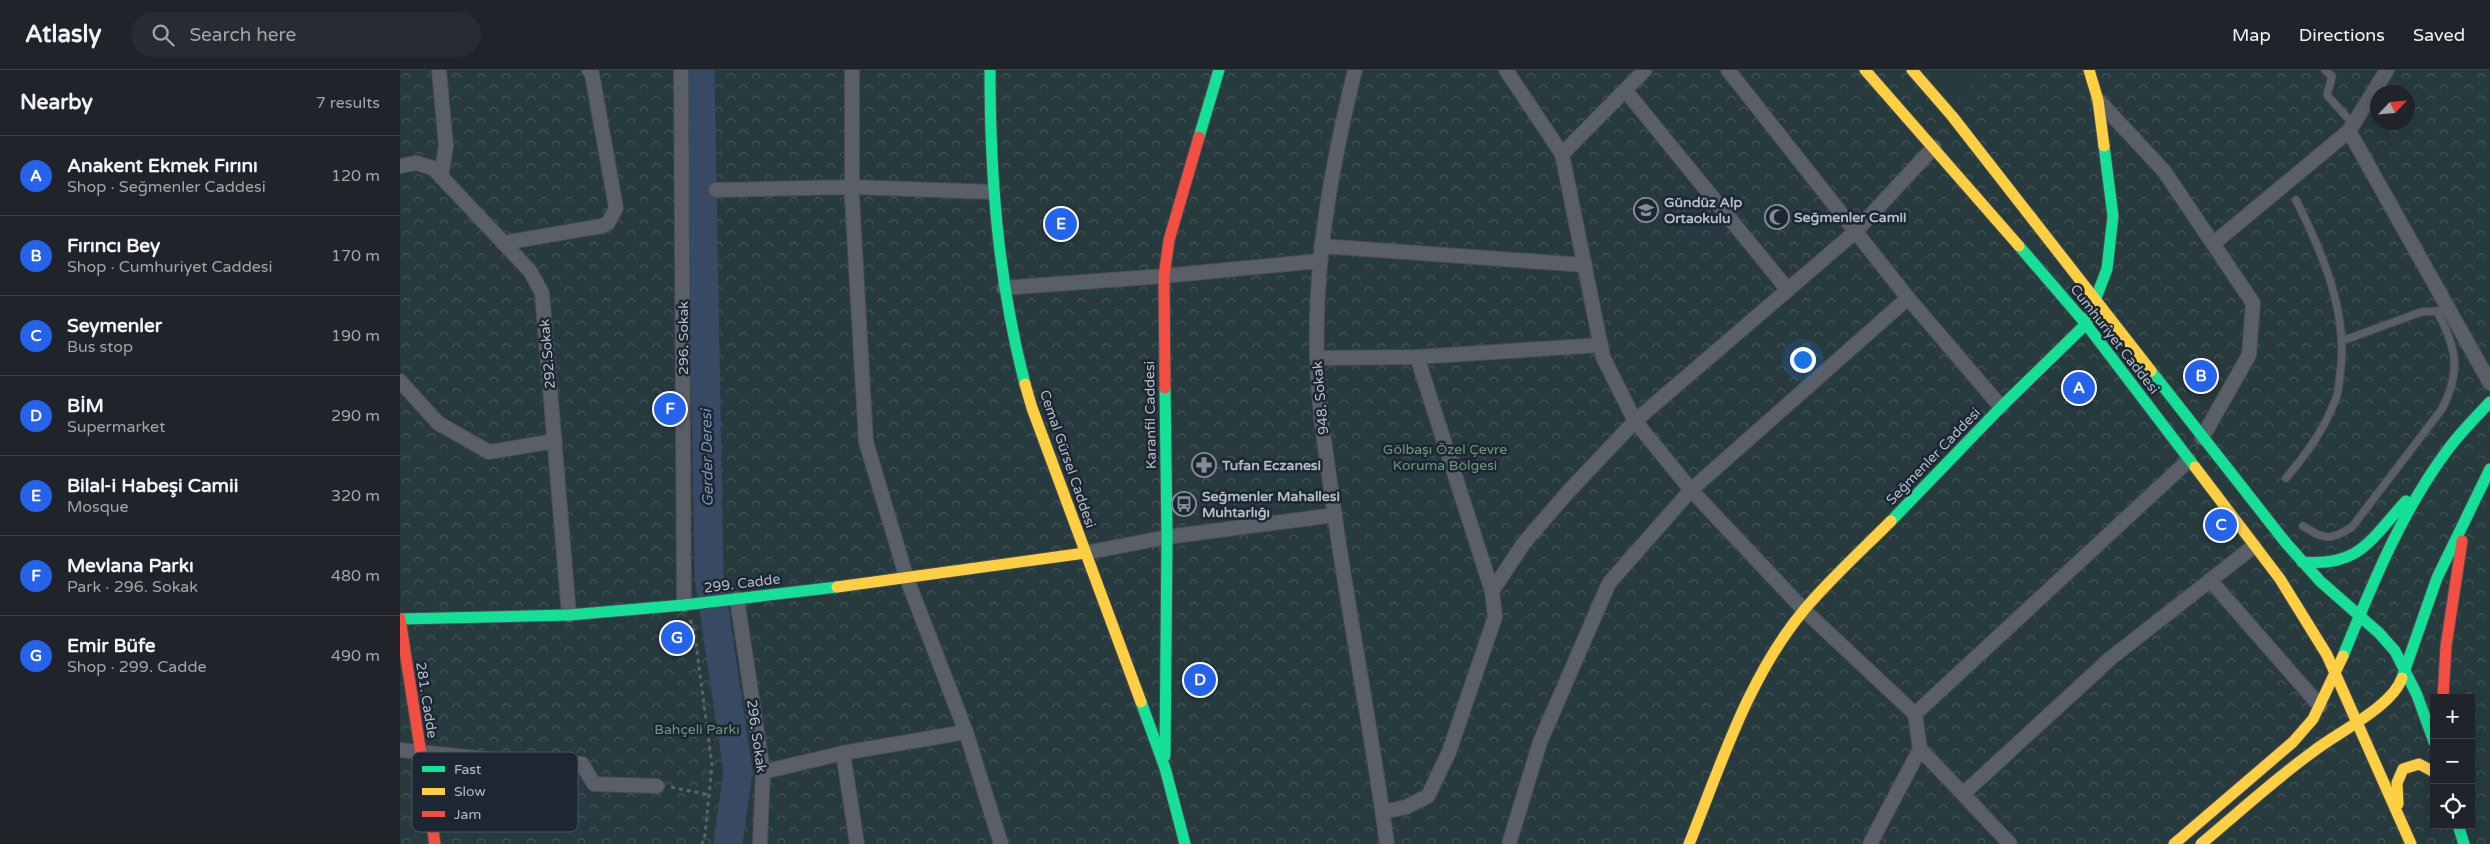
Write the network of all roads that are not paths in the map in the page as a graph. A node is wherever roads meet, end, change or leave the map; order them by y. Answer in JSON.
{"nodes":[{"id":1,"x":439,"y":70,"type":"edge"},
{"id":2,"x":589,"y":70,"type":"edge"},
{"id":3,"x":681,"y":70,"type":"edge"},
{"id":4,"x":852,"y":70,"type":"edge"},
{"id":5,"x":990,"y":70,"type":"edge"},
{"id":6,"x":1219,"y":70,"type":"edge"},
{"id":7,"x":1355,"y":70,"type":"edge"},
{"id":8,"x":1506,"y":70,"type":"edge"},
{"id":9,"x":1644,"y":70,"type":"edge"},
{"id":10,"x":1728,"y":70,"type":"edge"},
{"id":11,"x":1865,"y":70,"type":"edge"},
{"id":12,"x":1912,"y":70,"type":"edge"},
{"id":13,"x":2088,"y":70,"type":"edge"},
{"id":14,"x":2325,"y":70,"type":"edge"},
{"id":15,"x":2387,"y":70,"type":"edge"},
{"id":16,"x":1625,"y":90,"type":"junction"},
{"id":17,"x":2098,"y":100,"type":"junction"},
{"id":18,"x":2351,"y":128,"type":"junction"},
{"id":19,"x":1934,"y":148,"type":"junction"},
{"id":20,"x":1562,"y":154,"type":"junction"},
{"id":21,"x":400,"y":166,"type":"edge"},
{"id":22,"x":441,"y":177,"type":"junction"},
{"id":23,"x":852,"y":187,"type":"junction"},
{"id":24,"x":716,"y":190,"type":"dead end"},
{"id":25,"x":993,"y":192,"type":"junction"},
{"id":26,"x":2296,"y":200,"type":"dead end"},
{"id":27,"x":1855,"y":232,"type":"junction"},
{"id":28,"x":504,"y":243,"type":"junction"},
{"id":29,"x":2214,"y":243,"type":"junction"},
{"id":30,"x":1321,"y":246,"type":"junction"},
{"id":31,"x":1320,"y":261,"type":"junction"},
{"id":32,"x":1584,"y":264,"type":"junction"},
{"id":33,"x":1164,"y":276,"type":"junction"},
{"id":34,"x":1004,"y":288,"type":"junction"},
{"id":35,"x":1788,"y":290,"type":"junction"},
{"id":36,"x":1908,"y":298,"type":"junction"},
{"id":37,"x":2096,"y":301,"type":"junction"},
{"id":38,"x":2443,"y":311,"type":"junction"},
{"id":39,"x":2086,"y":324,"type":"junction"},
{"id":40,"x":2342,"y":341,"type":"junction"},
{"id":41,"x":1601,"y":345,"type":"junction"},
{"id":42,"x":1417,"y":357,"type":"junction"},
{"id":43,"x":1317,"y":358,"type":"junction"},
{"id":44,"x":400,"y":381,"type":"edge"},
{"id":45,"x":2490,"y":383,"type":"edge"},
{"id":46,"x":2490,"y":402,"type":"edge"},
{"id":47,"x":2001,"y":407,"type":"junction"},
{"id":48,"x":1635,"y":420,"type":"junction"},
{"id":49,"x":2202,"y":438,"type":"junction"},
{"id":50,"x":555,"y":440,"type":"junction"},
{"id":51,"x":2190,"y":460,"type":"junction"},
{"id":52,"x":2490,"y":469,"type":"edge"},
{"id":53,"x":2432,"y":472,"type":"junction"},
{"id":54,"x":2286,"y":478,"type":"dead end"},
{"id":55,"x":1691,"y":490,"type":"junction"},
{"id":56,"x":2468,"y":512,"type":"junction"},
{"id":57,"x":1335,"y":515,"type":"junction"},
{"id":58,"x":2303,"y":526,"type":"dead end"},
{"id":59,"x":1167,"y":537,"type":"junction"},
{"id":60,"x":2254,"y":546,"type":"junction"},
{"id":61,"x":1085,"y":553,"type":"junction"},
{"id":62,"x":2302,"y":562,"type":"junction"},
{"id":63,"x":907,"y":579,"type":"junction"},
{"id":64,"x":2210,"y":580,"type":"junction"},
{"id":65,"x":1492,"y":591,"type":"junction"},
{"id":66,"x":735,"y":599,"type":"junction"},
{"id":67,"x":684,"y":605,"type":"junction"},
{"id":68,"x":1804,"y":610,"type":"junction"},
{"id":69,"x":569,"y":615,"type":"junction"},
{"id":70,"x":2360,"y":616,"type":"junction"},
{"id":71,"x":400,"y":619,"type":"edge"},
{"id":72,"x":2406,"y":670,"type":"junction"},
{"id":73,"x":2336,"y":673,"type":"junction"},
{"id":74,"x":2443,"y":694,"type":"edge"},
{"id":75,"x":2320,"y":706,"type":"junction"},
{"id":76,"x":1916,"y":714,"type":"junction"},
{"id":77,"x":2358,"y":722,"type":"junction"},
{"id":78,"x":966,"y":732,"type":"junction"},
{"id":79,"x":2433,"y":739,"type":"edge"},
{"id":80,"x":1920,"y":749,"type":"junction"},
{"id":81,"x":400,"y":750,"type":"edge"},
{"id":82,"x":420,"y":751,"type":"junction"},
{"id":83,"x":429,"y":752,"type":"edge"},
{"id":84,"x":843,"y":753,"type":"junction"},
{"id":85,"x":578,"y":764,"type":"edge"},
{"id":86,"x":1165,"y":768,"type":"junction"},
{"id":87,"x":2430,"y":769,"type":"edge"},
{"id":88,"x":763,"y":772,"type":"junction"},
{"id":89,"x":657,"y":786,"type":"road end"},
{"id":90,"x":1963,"y":794,"type":"junction"},
{"id":91,"x":1382,"y":812,"type":"junction"},
{"id":92,"x":2398,"y":814,"type":"junction"},
{"id":93,"x":2459,"y":829,"type":"edge"},
{"id":94,"x":760,"y":844,"type":"edge"},
{"id":95,"x":857,"y":844,"type":"edge"},
{"id":96,"x":1002,"y":844,"type":"edge"},
{"id":97,"x":1184,"y":844,"type":"edge"},
{"id":98,"x":1387,"y":844,"type":"edge"},
{"id":99,"x":1509,"y":844,"type":"edge"},
{"id":100,"x":1689,"y":844,"type":"edge"},
{"id":101,"x":1870,"y":844,"type":"edge"},
{"id":102,"x":2010,"y":844,"type":"edge"},
{"id":103,"x":2174,"y":844,"type":"edge"},
{"id":104,"x":2201,"y":844,"type":"edge"},
{"id":105,"x":2411,"y":844,"type":"edge"},
{"id":106,"x":2464,"y":844,"type":"edge"}],
"edges":[{"from":1,"to":22,"type":"street"},
{"from":2,"to":28,"type":"street"},
{"from":3,"to":67,"type":"street","name":"296. Sokak"},
{"from":4,"to":23,"type":"street"},
{"from":5,"to":25,"type":"street","name":"Cemal Gürsel Caddesi"},
{"from":6,"to":33,"type":"street","name":"Karanfil Caddesi"},
{"from":7,"to":30,"type":"street","name":"948. Sokak"},
{"from":8,"to":20,"type":"street"},
{"from":9,"to":16,"type":"street"},
{"from":10,"to":27,"type":"street"},
{"from":11,"to":19,"type":"street","name":"Cumhuriyet Caddesi"},
{"from":12,"to":37,"type":"street","name":"Cumhuriyet Caddesi"},
{"from":13,"to":17,"type":"street","name":"Seğmenler Caddesi"},
{"from":14,"to":18,"type":"lane"},
{"from":15,"to":18,"type":"street"},
{"from":16,"to":20,"type":"street"},
{"from":16,"to":35,"type":"street"},
{"from":17,"to":29,"type":"street"},
{"from":17,"to":37,"type":"street","name":"Seğmenler Caddesi"},
{"from":18,"to":29,"type":"street"},
{"from":18,"to":38,"type":"street"},
{"from":19,"to":27,"type":"street"},
{"from":19,"to":39,"type":"street","name":"Cumhuriyet Caddesi"},
{"from":20,"to":32,"type":"street"},
{"from":21,"to":22,"type":"street","name":"292.Sokak"},
{"from":22,"to":28,"type":"street","name":"292.Sokak"},
{"from":23,"to":24,"type":"street"},
{"from":23,"to":25,"type":"street"},
{"from":23,"to":63,"type":"street"},
{"from":25,"to":34,"type":"street","name":"Cemal Gürsel Caddesi"},
{"from":26,"to":40,"type":"lane"},
{"from":27,"to":35,"type":"street"},
{"from":27,"to":36,"type":"street"},
{"from":28,"to":50,"type":"street","name":"292.Sokak"},
{"from":29,"to":49,"type":"street"},
{"from":30,"to":31,"type":"street","name":"948. Sokak"},
{"from":30,"to":32,"type":"street"},
{"from":31,"to":33,"type":"street"},
{"from":31,"to":43,"type":"street","name":"948. Sokak"},
{"from":32,"to":41,"type":"street"},
{"from":33,"to":34,"type":"street"},
{"from":33,"to":59,"type":"street","name":"Karanfil Caddesi"},
{"from":34,"to":61,"type":"street","name":"Cemal Gürsel Caddesi"},
{"from":35,"to":48,"type":"street"},
{"from":36,"to":47,"type":"street"},
{"from":36,"to":55,"type":"street"},
{"from":37,"to":39,"type":"street","name":"Seğmenler Caddesi"},
{"from":37,"to":49,"type":"street","name":"Cumhuriyet Caddesi"},
{"from":38,"to":40,"type":"lane"},
{"from":38,"to":45,"type":"street"},
{"from":38,"to":58,"type":"lane"},
{"from":39,"to":47,"type":"street","name":"Seğmenler Caddesi"},
{"from":39,"to":51,"type":"street","name":"Cumhuriyet Caddesi"},
{"from":40,"to":54,"type":"lane"},
{"from":41,"to":42,"type":"street"},
{"from":41,"to":48,"type":"street"},
{"from":42,"to":43,"type":"street"},
{"from":42,"to":65,"type":"street"},
{"from":43,"to":57,"type":"street","name":"948. Sokak"},
{"from":44,"to":50,"type":"street"},
{"from":46,"to":53,"type":"street"},
{"from":47,"to":68,"type":"street","name":"Seğmenler Caddesi"},
{"from":48,"to":55,"type":"street"},
{"from":48,"to":65,"type":"street"},
{"from":49,"to":62,"type":"street","name":"Cumhuriyet Caddesi"},
{"from":50,"to":69,"type":"street","name":"292.Sokak"},
{"from":51,"to":60,"type":"street","name":"Cumhuriyet Caddesi"},
{"from":51,"to":76,"type":"street"},
{"from":52,"to":56,"type":"street"},
{"from":53,"to":62,"type":"street"},
{"from":53,"to":70,"type":"street"},
{"from":55,"to":68,"type":"street"},
{"from":55,"to":99,"type":"street"},
{"from":56,"to":72,"type":"street"},
{"from":56,"to":74,"type":"street"},
{"from":57,"to":59,"type":"street"},
{"from":57,"to":91,"type":"street","name":"948. Sokak"},
{"from":59,"to":61,"type":"street"},
{"from":59,"to":86,"type":"street","name":"Karanfil Caddesi"},
{"from":60,"to":64,"type":"street"},
{"from":60,"to":73,"type":"street","name":"Cumhuriyet Caddesi"},
{"from":61,"to":63,"type":"street","name":"299. Cadde"},
{"from":61,"to":86,"type":"street","name":"Cemal Gürsel Caddesi"},
{"from":62,"to":70,"type":"street","name":"Cumhuriyet Caddesi"},
{"from":63,"to":66,"type":"street","name":"299. Cadde"},
{"from":63,"to":78,"type":"street"},
{"from":64,"to":75,"type":"street"},
{"from":64,"to":90,"type":"street"},
{"from":65,"to":91,"type":"street"},
{"from":66,"to":67,"type":"street","name":"299. Cadde"},
{"from":66,"to":88,"type":"street","name":"296. Sokak"},
{"from":67,"to":69,"type":"street","name":"299. Cadde"},
{"from":68,"to":76,"type":"street"},
{"from":68,"to":100,"type":"street","name":"Seğmenler Caddesi"},
{"from":69,"to":71,"type":"street","name":"299. Cadde"},
{"from":70,"to":72,"type":"street","name":"Cumhuriyet Caddesi"},
{"from":70,"to":73,"type":"street"},
{"from":71,"to":82,"type":"street","name":"281. Cadde"},
{"from":72,"to":77,"type":"street"},
{"from":72,"to":79,"type":"street","name":"Cumhuriyet Caddesi"},
{"from":73,"to":75,"type":"street"},
{"from":73,"to":77,"type":"street","name":"Cumhuriyet Caddesi"},
{"from":75,"to":103,"type":"street"},
{"from":76,"to":80,"type":"street"},
{"from":77,"to":92,"type":"street","name":"Cumhuriyet Caddesi"},
{"from":77,"to":104,"type":"street"},
{"from":78,"to":84,"type":"street"},
{"from":78,"to":96,"type":"street"},
{"from":80,"to":90,"type":"street"},
{"from":80,"to":101,"type":"street"},
{"from":81,"to":82,"type":"street"},
{"from":82,"to":83,"type":"street"},
{"from":84,"to":88,"type":"street"},
{"from":84,"to":95,"type":"street"},
{"from":85,"to":89,"type":"street"},
{"from":86,"to":97,"type":"street","name":"Cemal Gürsel Caddesi"},
{"from":87,"to":92,"type":"street"},
{"from":88,"to":94,"type":"street","name":"296. Sokak"},
{"from":90,"to":102,"type":"street"},
{"from":91,"to":98,"type":"street","name":"948. Sokak"},
{"from":92,"to":105,"type":"street"},
{"from":93,"to":106,"type":"street"}]}
